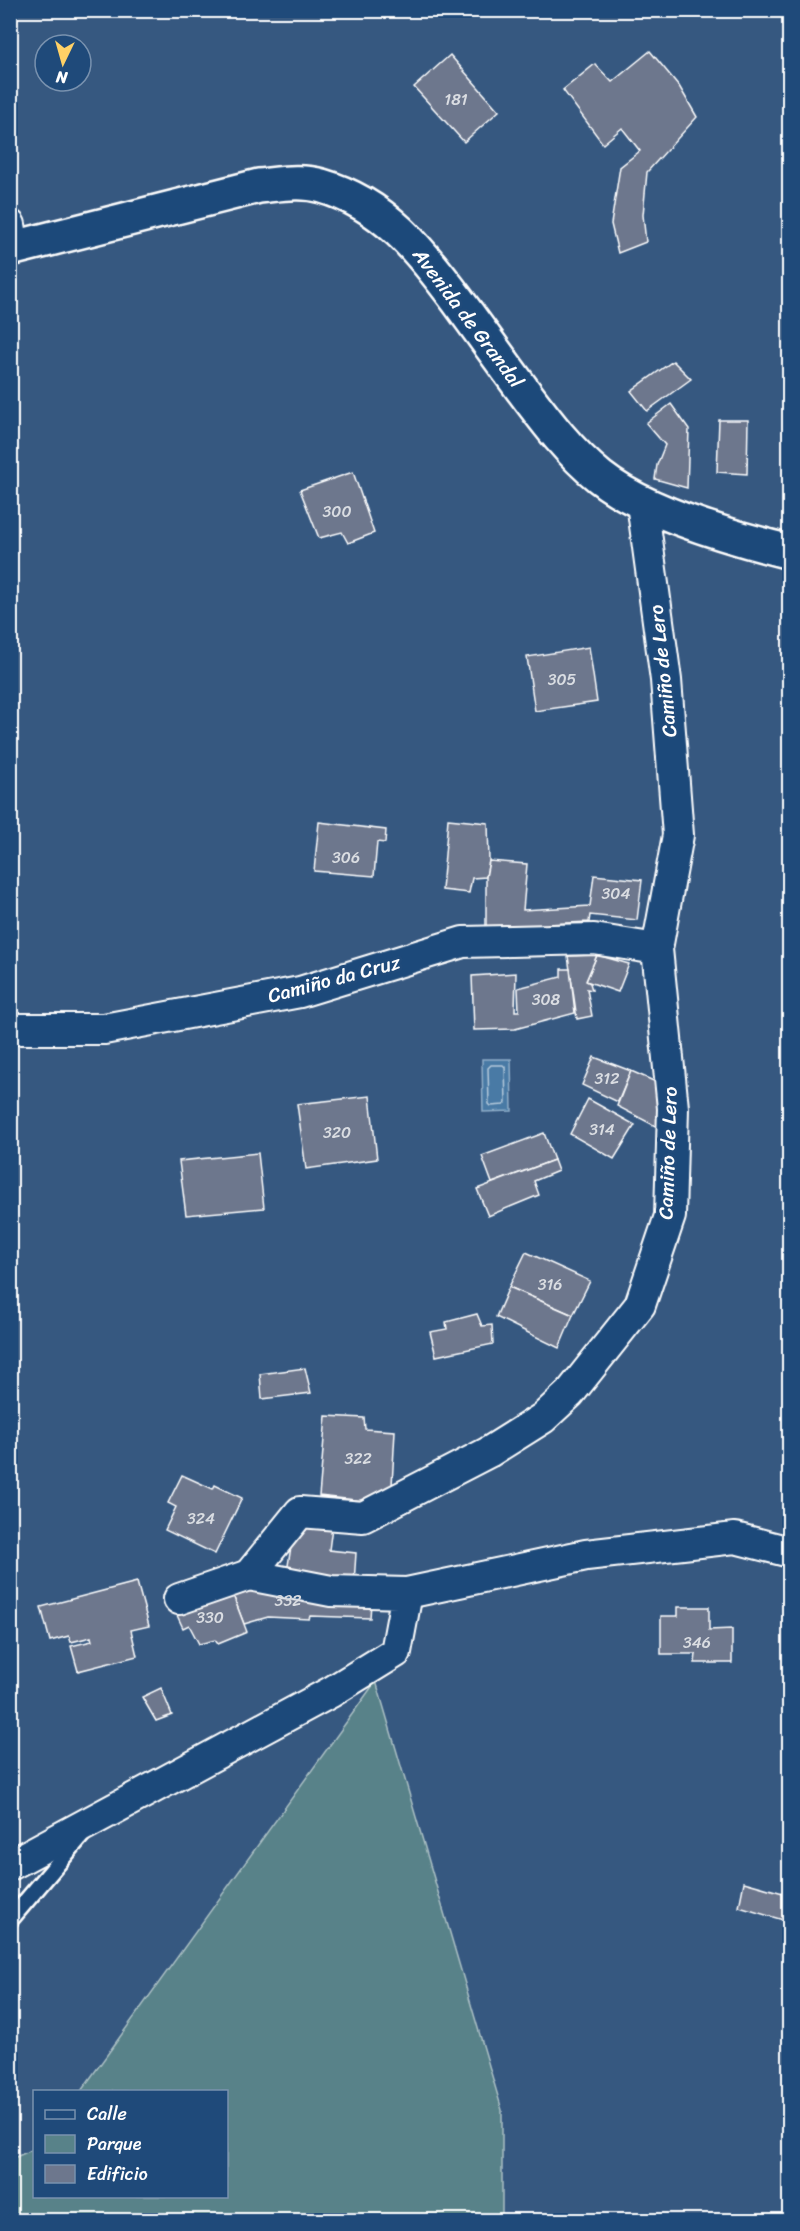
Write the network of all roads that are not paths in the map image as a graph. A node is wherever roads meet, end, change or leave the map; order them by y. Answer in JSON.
{"nodes":[{"id":1,"x":12,"y":240,"type":"edge"},
{"id":2,"x":642,"y":503,"type":"junction"},
{"id":3,"x":789,"y":552,"type":"edge"},
{"id":4,"x":657,"y":949,"type":"junction"},
{"id":5,"x":10,"y":1029,"type":"edge"},
{"id":6,"x":789,"y":1552,"type":"edge"},
{"id":7,"x":249,"y":1575,"type":"junction"},
{"id":8,"x":407,"y":1593,"type":"junction"},
{"id":9,"x":179,"y":1599,"type":"dead end"},
{"id":10,"x":96,"y":1819,"type":"junction"},
{"id":11,"x":10,"y":1865,"type":"edge"},
{"id":12,"x":10,"y":1920,"type":"edge"}],
"edges":[{"from":1,"to":2,"type":"street","name":"Avenida de Grandal"},
{"from":2,"to":3,"type":"street","name":"Avenida de Grandal"},
{"from":2,"to":4,"type":"street","name":"Camiño de Lero"},
{"from":4,"to":5,"type":"street","name":"Camiño da Cruz"},
{"from":4,"to":7,"type":"street","name":"Camiño de Lero"},
{"from":6,"to":8,"type":"street"},
{"from":7,"to":8,"type":"street"},
{"from":7,"to":9,"type":"street"},
{"from":8,"to":10,"type":"street"},
{"from":10,"to":11,"type":"street"},
{"from":10,"to":12,"type":"lane"}]}
